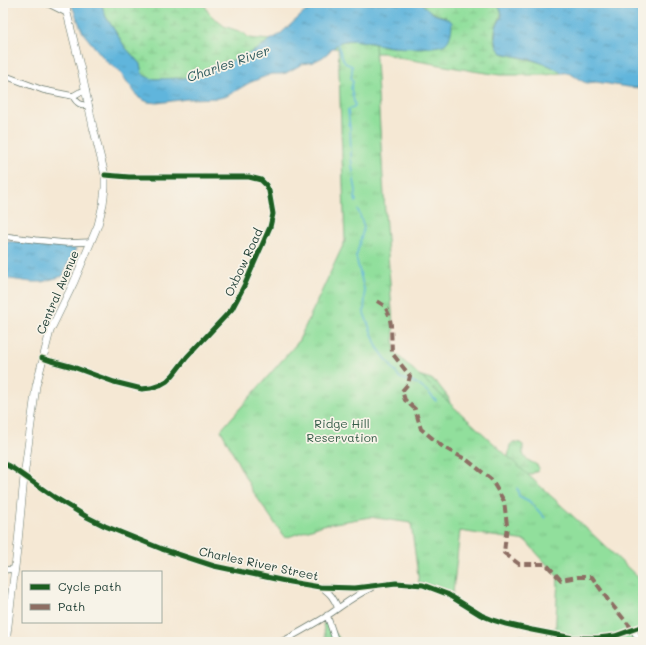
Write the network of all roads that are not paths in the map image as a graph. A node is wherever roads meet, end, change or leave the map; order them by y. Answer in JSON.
{"nodes":[{"id":1,"x":47,"y":3,"type":"edge"},
{"id":2,"x":66,"y":3,"type":"edge"},
{"id":3,"x":67,"y":13,"type":"junction"},
{"id":4,"x":3,"y":75,"type":"edge"},
{"id":5,"x":86,"y":90,"type":"junction"},
{"id":6,"x":73,"y":96,"type":"junction"},
{"id":7,"x":89,"y":106,"type":"junction"},
{"id":8,"x":105,"y":175,"type":"junction"},
{"id":9,"x":3,"y":236,"type":"edge"},
{"id":10,"x":90,"y":242,"type":"junction"},
{"id":11,"x":42,"y":358,"type":"junction"},
{"id":12,"x":3,"y":463,"type":"edge"},
{"id":13,"x":24,"y":477,"type":"junction"},
{"id":14,"x":15,"y":569,"type":"junction"},
{"id":15,"x":3,"y":570,"type":"edge"},
{"id":16,"x":376,"y":586,"type":"junction"},
{"id":17,"x":320,"y":587,"type":"junction"},
{"id":18,"x":338,"y":608,"type":"junction"},
{"id":19,"x":327,"y":615,"type":"junction"},
{"id":20,"x":643,"y":626,"type":"edge"},
{"id":21,"x":633,"y":630,"type":"junction"},
{"id":22,"x":6,"y":642,"type":"edge"},
{"id":23,"x":281,"y":642,"type":"edge"},
{"id":24,"x":336,"y":642,"type":"edge"},
{"id":25,"x":641,"y":642,"type":"edge"}],
"edges":[{"from":1,"to":3,"type":"street"},
{"from":2,"to":3,"type":"main road","name":"Central Avenue"},
{"from":3,"to":5,"type":"main road","name":"Central Avenue"},
{"from":4,"to":6,"type":"street"},
{"from":5,"to":6,"type":"street"},
{"from":5,"to":7,"type":"main road","name":"Central Avenue"},
{"from":6,"to":7,"type":"street"},
{"from":7,"to":8,"type":"main road","name":"Central Avenue"},
{"from":8,"to":10,"type":"main road","name":"Central Avenue"},
{"from":8,"to":11,"type":"street","name":"Oxbow Road"},
{"from":9,"to":10,"type":"street"},
{"from":10,"to":11,"type":"main road","name":"Central Avenue"},
{"from":11,"to":13,"type":"main road","name":"Central Avenue"},
{"from":12,"to":13,"type":"street","name":"Charles River Street"},
{"from":13,"to":14,"type":"main road","name":"Central Avenue"},
{"from":13,"to":17,"type":"street","name":"Charles River Street"},
{"from":14,"to":15,"type":"street"},
{"from":14,"to":22,"type":"main road","name":"Central Avenue"},
{"from":16,"to":17,"type":"street","name":"Charles River Street"},
{"from":16,"to":18,"type":"street"},
{"from":16,"to":21,"type":"street","name":"Charles River Street"},
{"from":17,"to":18,"type":"street"},
{"from":18,"to":19,"type":"street"},
{"from":19,"to":23,"type":"street"},
{"from":19,"to":24,"type":"street"},
{"from":20,"to":21,"type":"street","name":"Charles River Street"},
{"from":21,"to":25,"type":"street"}]}
